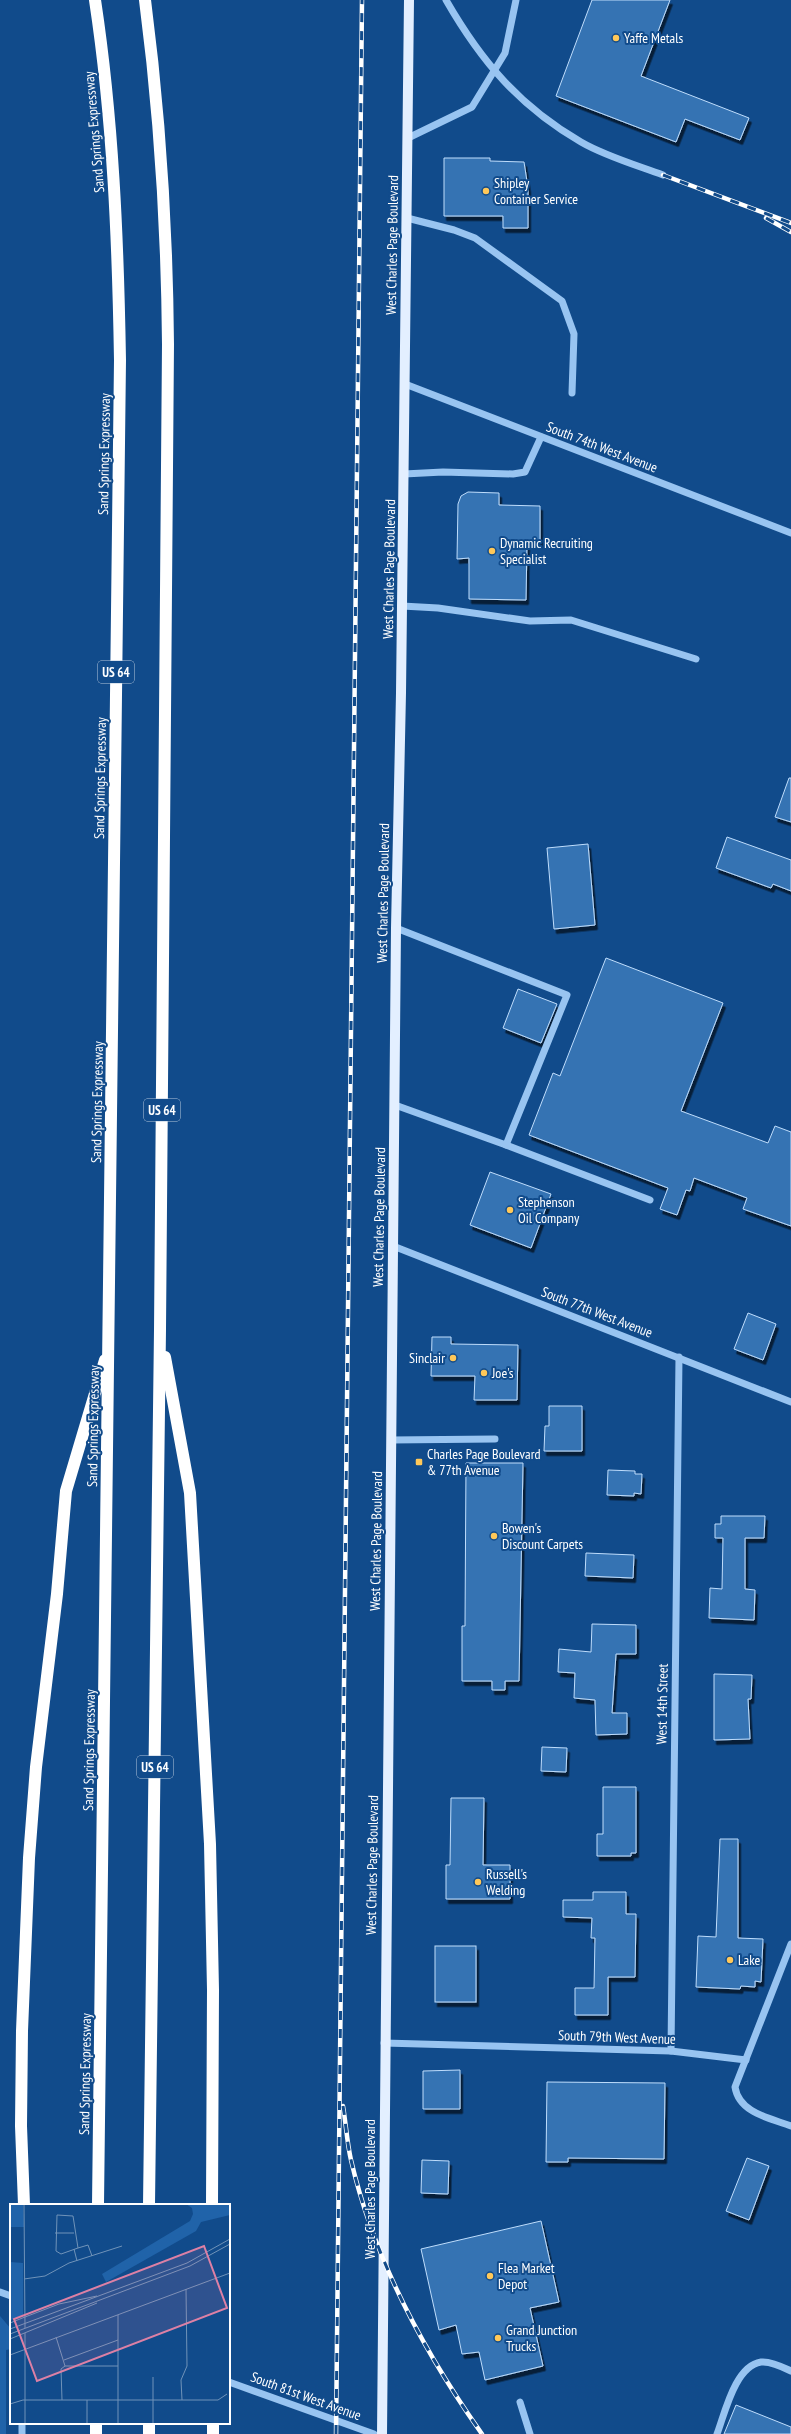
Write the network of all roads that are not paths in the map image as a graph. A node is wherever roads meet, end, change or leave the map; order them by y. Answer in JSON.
{"nodes":[{"id":1,"x":95,"y":0,"type":"edge"},
{"id":2,"x":145,"y":0,"type":"edge"},
{"id":3,"x":409,"y":0,"type":"edge"},
{"id":4,"x":446,"y":0,"type":"edge"},
{"id":5,"x":516,"y":0,"type":"edge"},
{"id":6,"x":494,"y":71,"type":"junction"},
{"id":7,"x":408,"y":138,"type":"junction"},
{"id":8,"x":663,"y":175,"type":"dead end"},
{"id":9,"x":407,"y":218,"type":"junction"},
{"id":10,"x":405,"y":384,"type":"junction"},
{"id":11,"x":572,"y":393,"type":"dead end"},
{"id":12,"x":541,"y":437,"type":"junction"},
{"id":13,"x":404,"y":474,"type":"junction"},
{"id":14,"x":791,"y":533,"type":"edge"},
{"id":15,"x":402,"y":606,"type":"junction"},
{"id":16,"x":696,"y":659,"type":"dead end"},
{"id":17,"x":396,"y":928,"type":"junction"},
{"id":18,"x":395,"y":1105,"type":"junction"},
{"id":19,"x":506,"y":1145,"type":"junction"},
{"id":20,"x":650,"y":1200,"type":"dead end"},
{"id":21,"x":393,"y":1246,"type":"junction"},
{"id":22,"x":160,"y":1330,"type":"junction"},
{"id":23,"x":109,"y":1345,"type":"junction"},
{"id":24,"x":679,"y":1357,"type":"junction"},
{"id":25,"x":791,"y":1402,"type":"edge"},
{"id":26,"x":495,"y":1439,"type":"dead end"},
{"id":27,"x":391,"y":1440,"type":"junction"},
{"id":28,"x":791,"y":1944,"type":"edge"},
{"id":29,"x":384,"y":2043,"type":"junction"},
{"id":30,"x":671,"y":2051,"type":"junction"},
{"id":31,"x":746,"y":2060,"type":"junction"},
{"id":32,"x":791,"y":2126,"type":"edge"},
{"id":33,"x":24,"y":2204,"type":"edge"},
{"id":34,"x":98,"y":2204,"type":"edge"},
{"id":35,"x":149,"y":2204,"type":"edge"},
{"id":36,"x":212,"y":2204,"type":"edge"},
{"id":37,"x":0,"y":2292,"type":"edge"},
{"id":38,"x":10,"y":2296,"type":"edge"},
{"id":39,"x":791,"y":2371,"type":"edge"},
{"id":40,"x":230,"y":2382,"type":"edge"},
{"id":41,"x":520,"y":2402,"type":"dead end"},
{"id":42,"x":374,"y":2434,"type":"edge"},
{"id":43,"x":382,"y":2434,"type":"edge"},
{"id":44,"x":530,"y":2434,"type":"edge"},
{"id":45,"x":717,"y":2434,"type":"edge"}],
"edges":[{"from":1,"to":23,"type":"highway","name":"Sand Springs Expressway","number":"US 64"},
{"from":2,"to":22,"type":"highway","number":"US 64"},
{"from":3,"to":7,"type":"main road","name":"West Charles Page Boulevard"},
{"from":4,"to":6,"type":"street"},
{"from":5,"to":6,"type":"street"},
{"from":6,"to":7,"type":"street"},
{"from":6,"to":8,"type":"street"},
{"from":7,"to":9,"type":"main road","name":"West Charles Page Boulevard"},
{"from":9,"to":10,"type":"main road","name":"West Charles Page Boulevard"},
{"from":9,"to":11,"type":"street"},
{"from":10,"to":12,"type":"street","name":"South 74th West Avenue"},
{"from":10,"to":13,"type":"main road","name":"West Charles Page Boulevard"},
{"from":12,"to":13,"type":"street"},
{"from":12,"to":14,"type":"street","name":"South 74th West Avenue"},
{"from":13,"to":15,"type":"main road","name":"West Charles Page Boulevard"},
{"from":15,"to":16,"type":"street"},
{"from":15,"to":17,"type":"main road","name":"West Charles Page Boulevard"},
{"from":17,"to":18,"type":"main road","name":"West Charles Page Boulevard"},
{"from":17,"to":19,"type":"street"},
{"from":18,"to":19,"type":"street"},
{"from":18,"to":21,"type":"main road","name":"West Charles Page Boulevard"},
{"from":19,"to":20,"type":"street"},
{"from":21,"to":24,"type":"street","name":"South 77th West Avenue"},
{"from":21,"to":27,"type":"main road","name":"West Charles Page Boulevard"},
{"from":22,"to":35,"type":"highway","number":"US 64"},
{"from":22,"to":36,"type":"highway"},
{"from":23,"to":33,"type":"highway"},
{"from":23,"to":34,"type":"highway","name":"Sand Springs Expressway","number":"US 64"},
{"from":24,"to":25,"type":"street","name":"South 77th West Avenue"},
{"from":24,"to":30,"type":"street","name":"West 14th Street"},
{"from":26,"to":27,"type":"street"},
{"from":27,"to":29,"type":"main road","name":"West Charles Page Boulevard"},
{"from":28,"to":31,"type":"street"},
{"from":29,"to":30,"type":"street","name":"South 79th West Avenue"},
{"from":29,"to":43,"type":"main road","name":"West Charles Page Boulevard"},
{"from":30,"to":31,"type":"street","name":"South 79th West Avenue"},
{"from":31,"to":32,"type":"street"},
{"from":37,"to":38,"type":"street"},
{"from":39,"to":45,"type":"street"},
{"from":40,"to":42,"type":"street","name":"South 81st West Avenue"},
{"from":41,"to":44,"type":"street"}]}
